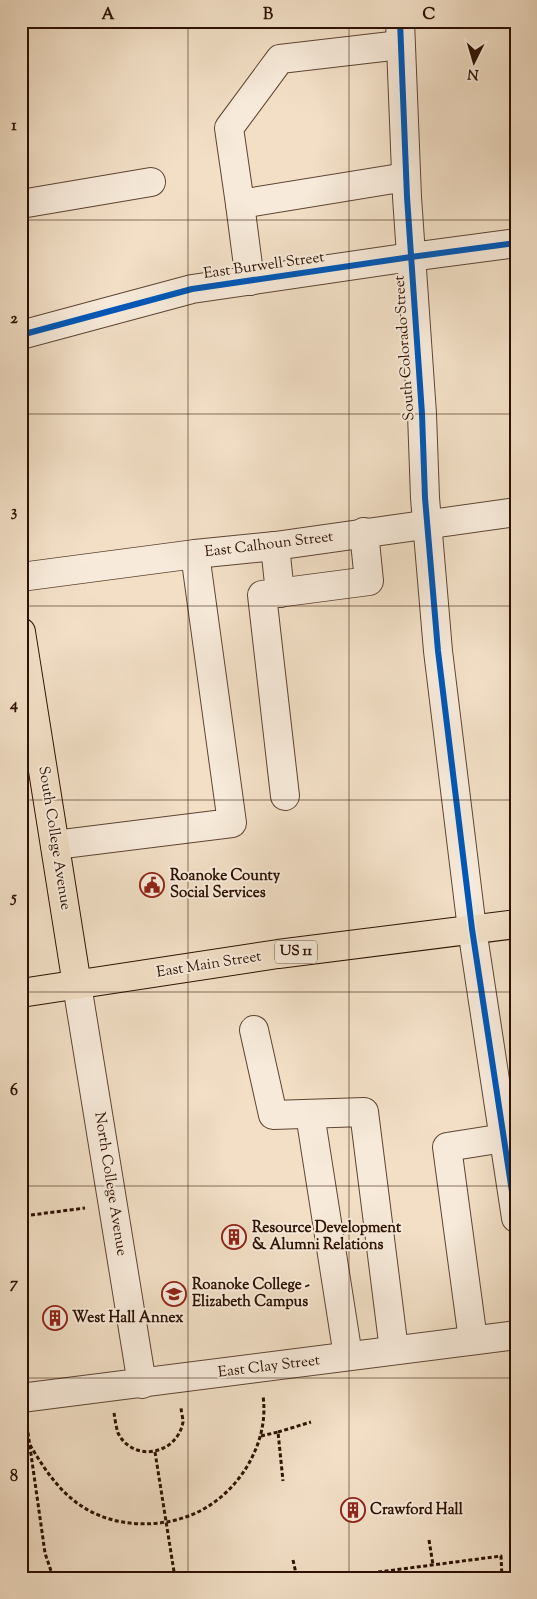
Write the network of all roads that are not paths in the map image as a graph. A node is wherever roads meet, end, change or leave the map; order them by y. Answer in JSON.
{"nodes":[{"id":1,"x":400,"y":33,"type":"edge"},
{"id":2,"x":406,"y":177,"type":"junction"},
{"id":3,"x":151,"y":182,"type":"dead end"},
{"id":4,"x":21,"y":204,"type":"edge"},
{"id":5,"x":240,"y":204,"type":"junction"},
{"id":6,"x":516,"y":243,"type":"edge"},
{"id":7,"x":412,"y":257,"type":"junction"},
{"id":8,"x":250,"y":281,"type":"junction"},
{"id":9,"x":21,"y":335,"type":"edge"},
{"id":10,"x":516,"y":512,"type":"edge"},
{"id":11,"x":428,"y":524,"type":"junction"},
{"id":12,"x":364,"y":532,"type":"junction"},
{"id":13,"x":275,"y":546,"type":"junction"},
{"id":14,"x":195,"y":554,"type":"junction"},
{"id":15,"x":21,"y":577,"type":"edge"},
{"id":16,"x":280,"y":593,"type":"junction"},
{"id":17,"x":21,"y":632,"type":"edge"},
{"id":18,"x":285,"y":796,"type":"dead end"},
{"id":19,"x":55,"y":845,"type":"junction"},
{"id":20,"x":516,"y":924,"type":"edge"},
{"id":21,"x":472,"y":929,"type":"junction"},
{"id":22,"x":77,"y":985,"type":"junction"},
{"id":23,"x":21,"y":993,"type":"edge"},
{"id":24,"x":254,"y":1030,"type":"dead end"},
{"id":25,"x":310,"y":1114,"type":"junction"},
{"id":26,"x":504,"y":1138,"type":"junction"},
{"id":27,"x":516,"y":1218,"type":"edge"},
{"id":28,"x":516,"y":1335,"type":"edge"},
{"id":29,"x":474,"y":1340,"type":"junction"},
{"id":30,"x":394,"y":1350,"type":"junction"},
{"id":31,"x":348,"y":1356,"type":"junction"},
{"id":32,"x":142,"y":1384,"type":"junction"},
{"id":33,"x":24,"y":1411,"type":"edge"}],
"edges":[{"from":1,"to":2,"type":"street","name":"South Colorado Street"},
{"from":1,"to":5,"type":"street"},
{"from":2,"to":5,"type":"street"},
{"from":2,"to":7,"type":"street","name":"South Colorado Street"},
{"from":3,"to":4,"type":"street"},
{"from":5,"to":8,"type":"street"},
{"from":6,"to":7,"type":"street","name":"East Burwell Street"},
{"from":7,"to":8,"type":"street","name":"East Burwell Street"},
{"from":7,"to":11,"type":"street","name":"South Colorado Street"},
{"from":8,"to":9,"type":"street","name":"East Burwell Street"},
{"from":10,"to":11,"type":"street","name":"East Calhoun Street"},
{"from":11,"to":12,"type":"street","name":"East Calhoun Street"},
{"from":11,"to":21,"type":"street","name":"South Colorado Street"},
{"from":12,"to":13,"type":"street","name":"East Calhoun Street"},
{"from":12,"to":16,"type":"street"},
{"from":13,"to":14,"type":"street","name":"East Calhoun Street"},
{"from":13,"to":16,"type":"street"},
{"from":14,"to":15,"type":"street","name":"East Calhoun Street"},
{"from":14,"to":19,"type":"street"},
{"from":16,"to":18,"type":"street"},
{"from":17,"to":19,"type":"main road","name":"South College Avenue"},
{"from":19,"to":22,"type":"main road","name":"South College Avenue"},
{"from":20,"to":21,"type":"main road","name":"East Main Street","number":"US 11"},
{"from":21,"to":22,"type":"main road","name":"East Main Street","number":"US 11"},
{"from":21,"to":26,"type":"street","name":"South Colorado Street"},
{"from":22,"to":23,"type":"main road","name":"East Main Street"},
{"from":22,"to":32,"type":"street","name":"North College Avenue"},
{"from":24,"to":25,"type":"street"},
{"from":25,"to":30,"type":"street"},
{"from":25,"to":31,"type":"street"},
{"from":26,"to":27,"type":"street","name":"South Colorado Street"},
{"from":26,"to":29,"type":"street"},
{"from":28,"to":29,"type":"street","name":"East Clay Street"},
{"from":29,"to":30,"type":"street","name":"East Clay Street"},
{"from":30,"to":31,"type":"street","name":"East Clay Street"},
{"from":31,"to":32,"type":"street","name":"East Clay Street"},
{"from":32,"to":33,"type":"street","name":"East Clay Street"}]}
